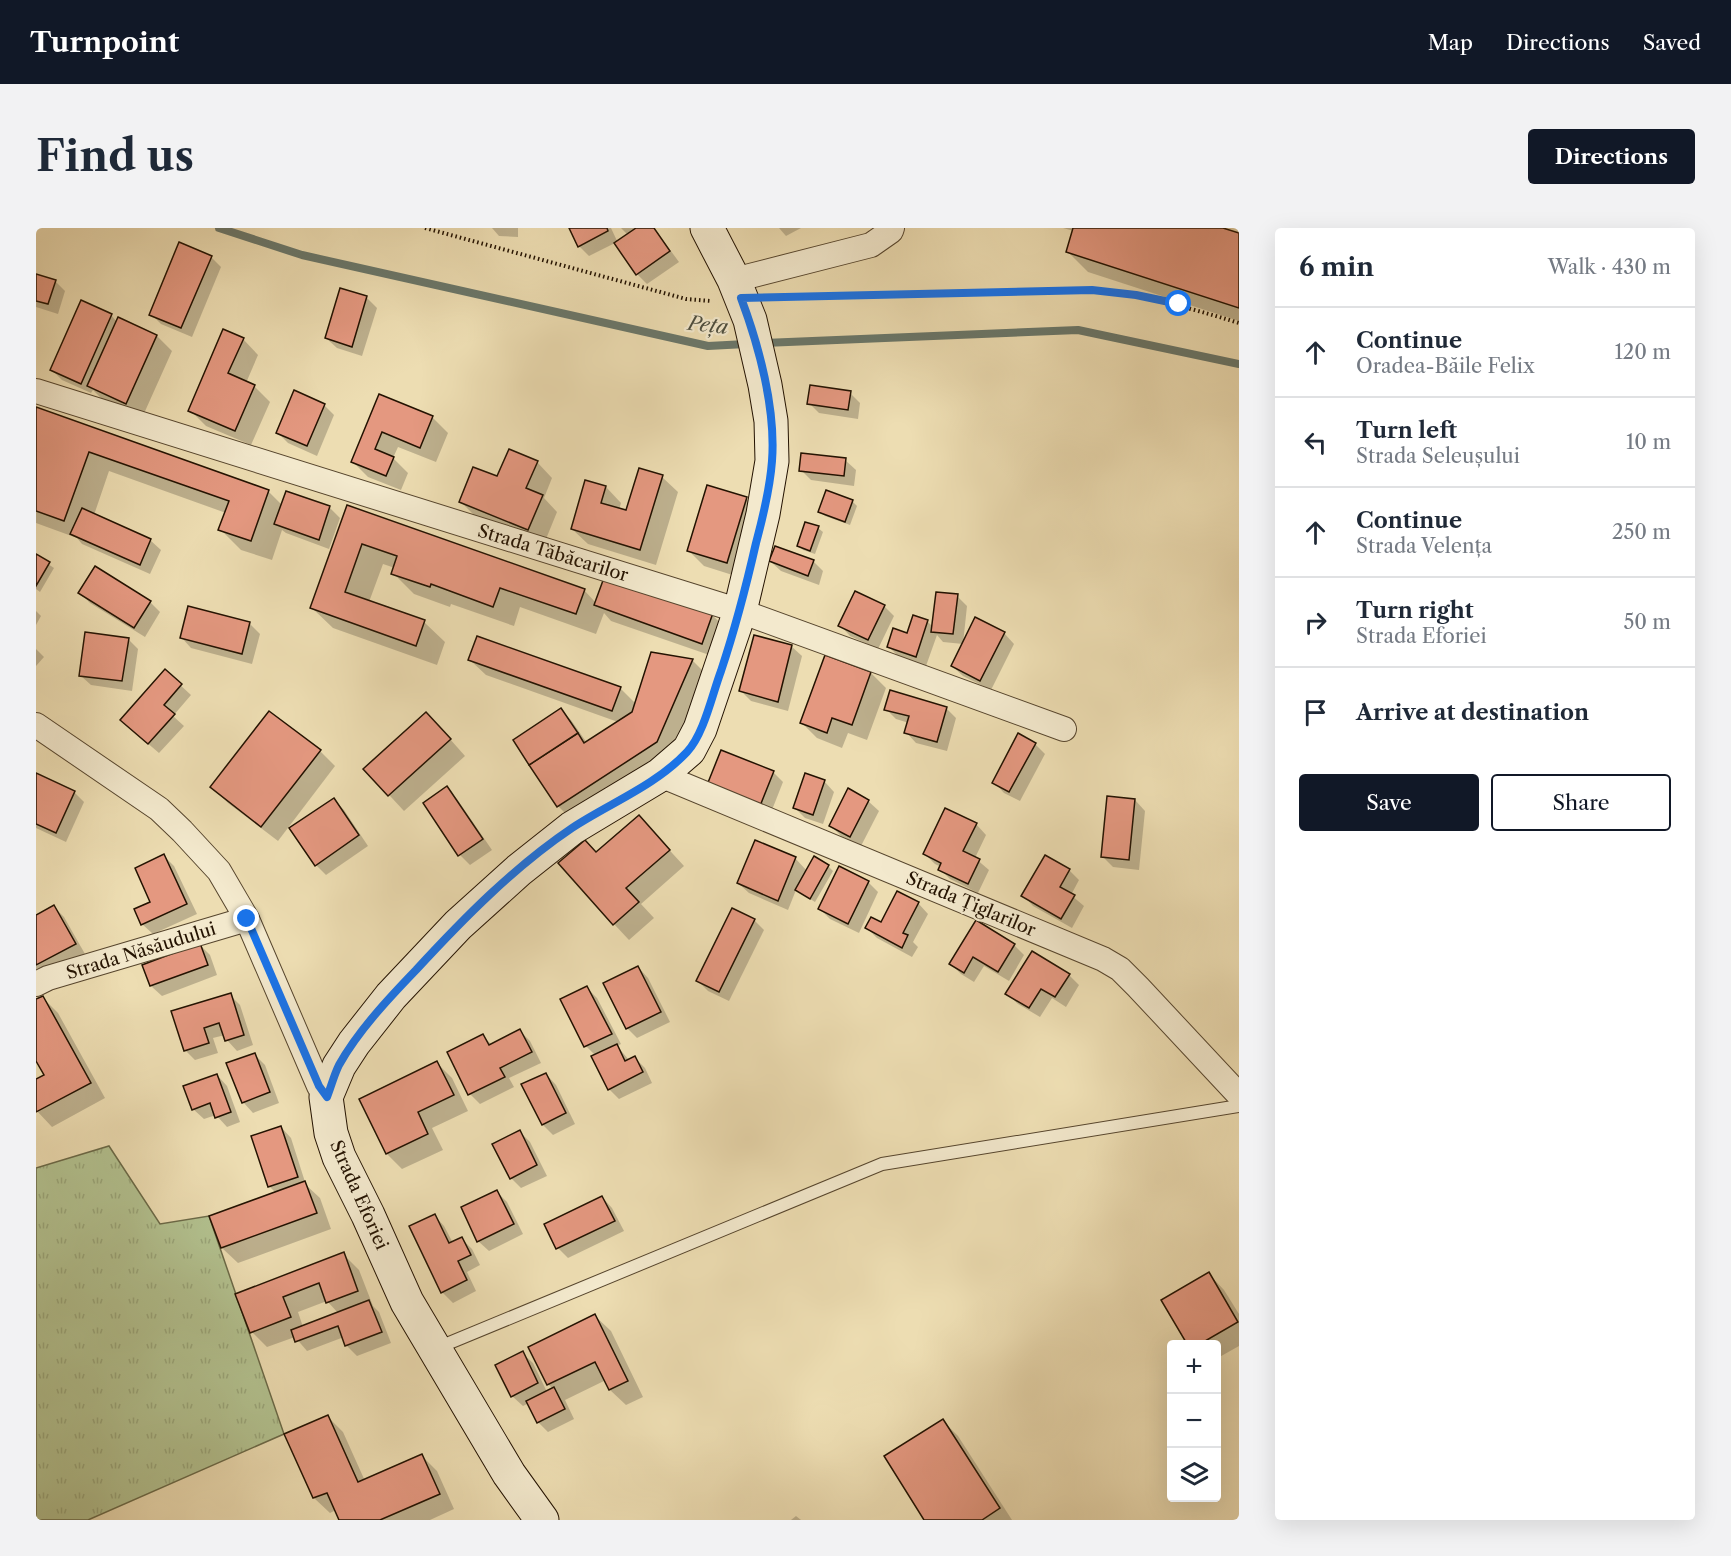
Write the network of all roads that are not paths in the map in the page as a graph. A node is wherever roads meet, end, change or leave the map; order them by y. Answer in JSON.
{"nodes":[{"id":1,"x":707,"y":228,"type":"edge"},
{"id":2,"x":892,"y":228,"type":"edge"},
{"id":3,"x":737,"y":289,"type":"junction"},
{"id":4,"x":36,"y":392,"type":"edge"},
{"id":5,"x":740,"y":611,"type":"junction"},
{"id":6,"x":36,"y":725,"type":"edge"},
{"id":7,"x":1064,"y":729,"type":"dead end"},
{"id":8,"x":660,"y":775,"type":"junction"},
{"id":9,"x":247,"y":919,"type":"junction"},
{"id":10,"x":36,"y":984,"type":"edge"},
{"id":11,"x":1239,"y":1095,"type":"edge"},
{"id":12,"x":327,"y":1097,"type":"junction"},
{"id":13,"x":1239,"y":1106,"type":"edge"},
{"id":14,"x":434,"y":1350,"type":"junction"},
{"id":15,"x":542,"y":1520,"type":"edge"}],
"edges":[{"from":1,"to":3,"type":"main road"},
{"from":2,"to":3,"type":"street"},
{"from":3,"to":5,"type":"main road"},
{"from":4,"to":5,"type":"street","name":"Strada Tăbăcarilor"},
{"from":5,"to":7,"type":"street","name":"Strada Tăbăcarilor"},
{"from":5,"to":8,"type":"main road"},
{"from":6,"to":9,"type":"street","name":"Strada Eforiei"},
{"from":8,"to":11,"type":"street","name":"Strada Țiglarilor"},
{"from":8,"to":12,"type":"main road"},
{"from":9,"to":10,"type":"street","name":"Strada Năsăudului"},
{"from":9,"to":12,"type":"street","name":"Strada Eforiei"},
{"from":12,"to":14,"type":"main road","name":"Strada Eforiei"},
{"from":13,"to":14,"type":"lane"},
{"from":14,"to":15,"type":"main road","name":"Strada Eforiei"}]}
